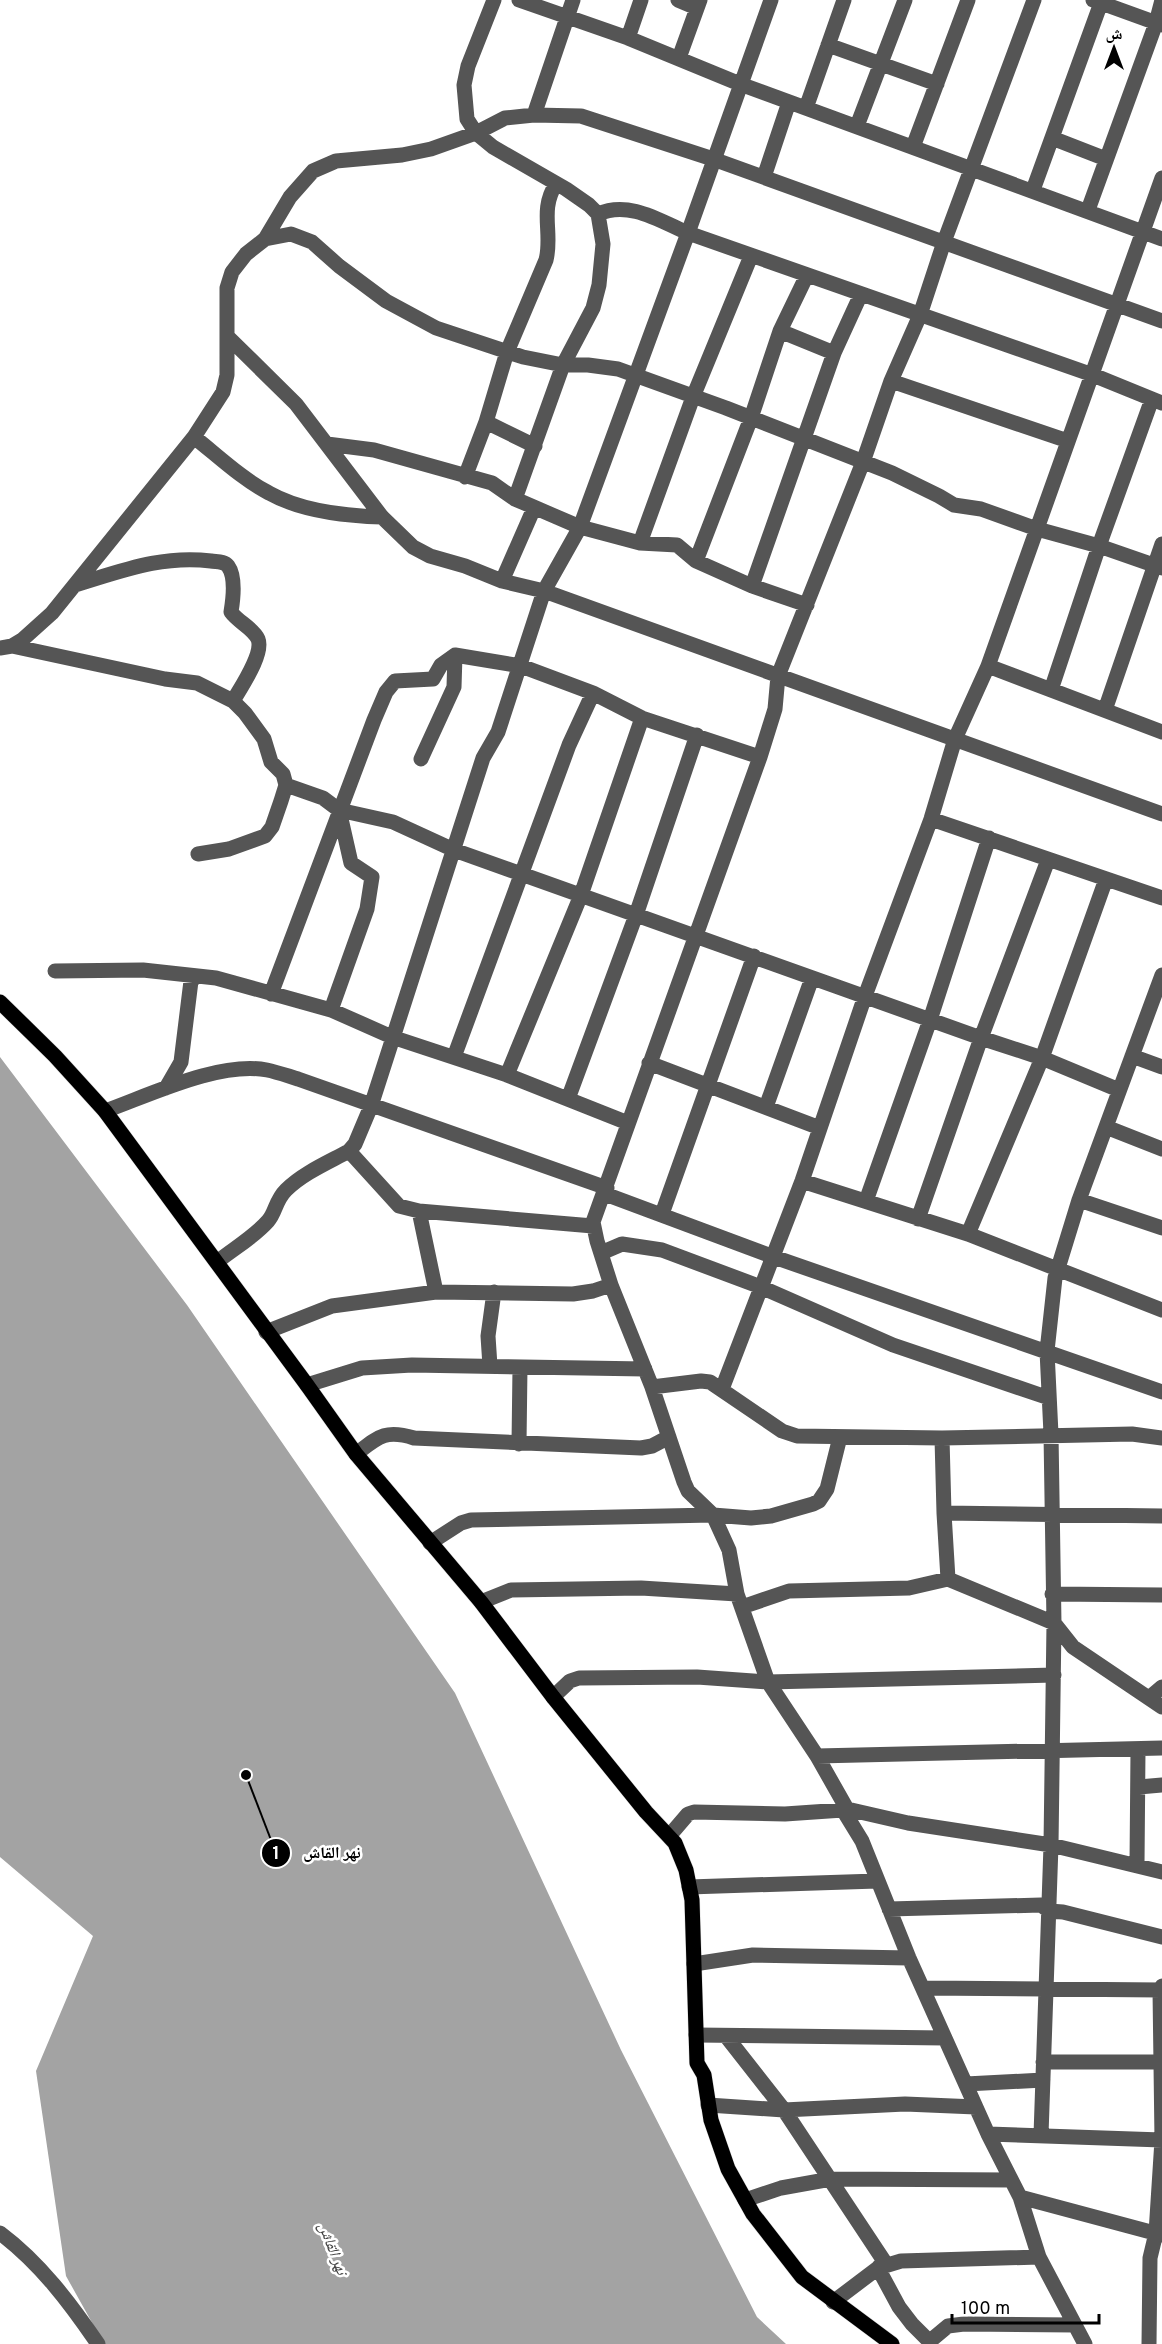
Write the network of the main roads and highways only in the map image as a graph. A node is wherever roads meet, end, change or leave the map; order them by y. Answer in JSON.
{"nodes":[{"id":1,"x":0,"y":1002,"type":"edge"},
{"id":2,"x":891,"y":2344,"type":"edge"}],
"edges":[{"from":1,"to":2,"type":"main road"}]}
